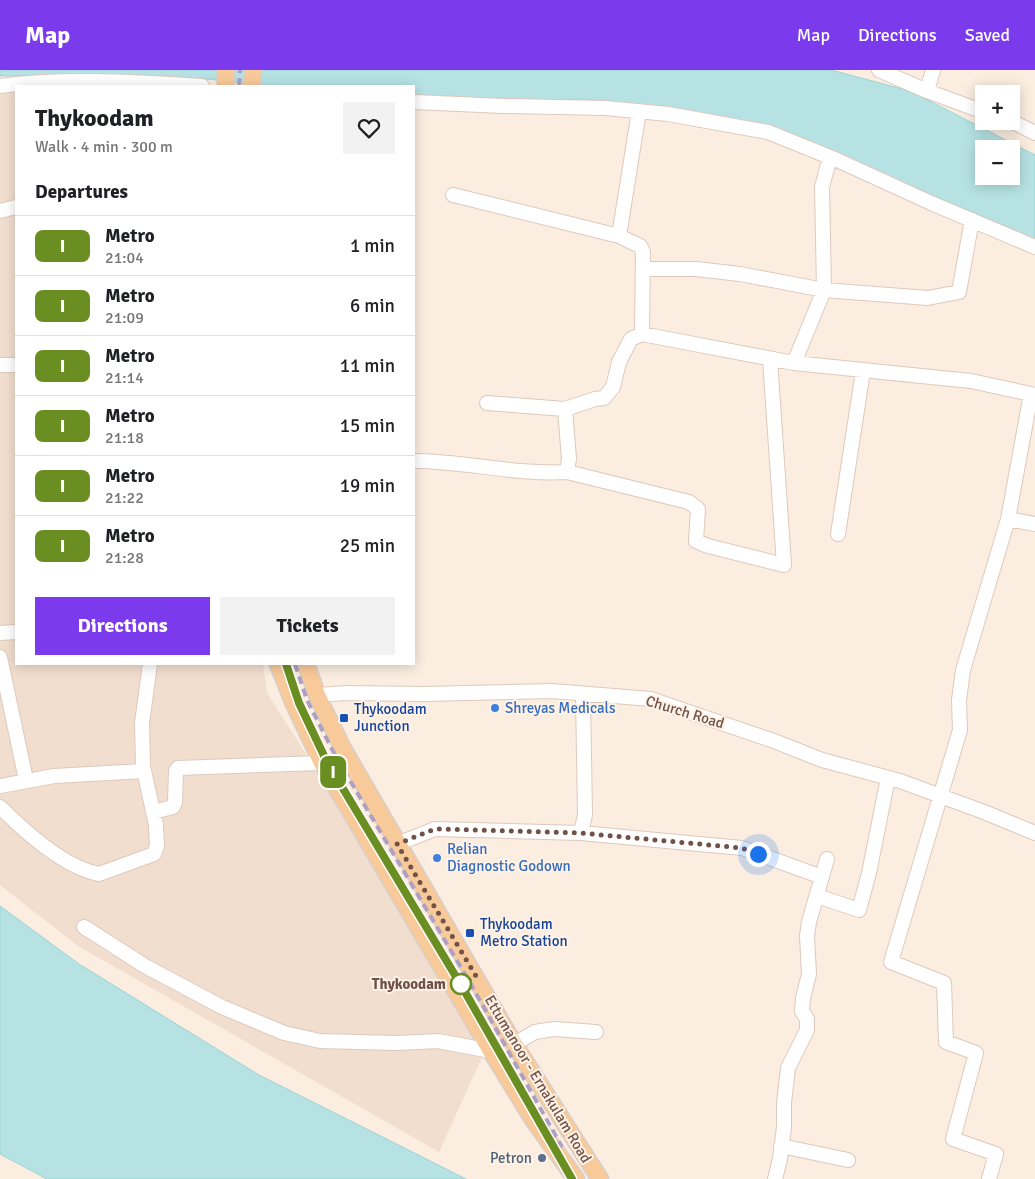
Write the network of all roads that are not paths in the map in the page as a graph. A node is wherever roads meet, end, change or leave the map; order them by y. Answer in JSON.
{"nodes":[{"id":1,"x":226,"y":70,"type":"edge"},
{"id":2,"x":253,"y":70,"type":"edge"},
{"id":3,"x":879,"y":70,"type":"edge"},
{"id":4,"x":933,"y":70,"type":"edge"},
{"id":5,"x":158,"y":85,"type":"edge"},
{"id":6,"x":226,"y":85,"type":"edge"},
{"id":7,"x":252,"y":85,"type":"edge"},
{"id":8,"x":0,"y":86,"type":"edge"},
{"id":9,"x":927,"y":91,"type":"junction"},
{"id":10,"x":415,"y":102,"type":"edge"},
{"id":11,"x":975,"y":109,"type":"edge"},
{"id":12,"x":639,"y":111,"type":"junction"},
{"id":13,"x":1020,"y":126,"type":"edge"},
{"id":14,"x":1035,"y":133,"type":"edge"},
{"id":15,"x":830,"y":156,"type":"junction"},
{"id":16,"x":453,"y":195,"type":"dead end"},
{"id":17,"x":15,"y":207,"type":"edge"},
{"id":18,"x":0,"y":211,"type":"edge"},
{"id":19,"x":972,"y":220,"type":"junction"},
{"id":20,"x":619,"y":236,"type":"junction"},
{"id":21,"x":1035,"y":247,"type":"edge"},
{"id":22,"x":643,"y":269,"type":"junction"},
{"id":23,"x":824,"y":290,"type":"junction"},
{"id":24,"x":642,"y":334,"type":"junction"},
{"id":25,"x":770,"y":359,"type":"junction"},
{"id":26,"x":794,"y":363,"type":"junction"},
{"id":27,"x":0,"y":365,"type":"edge"},
{"id":28,"x":15,"y":365,"type":"edge"},
{"id":29,"x":863,"y":371,"type":"junction"},
{"id":30,"x":1033,"y":395,"type":"edge"},
{"id":31,"x":487,"y":404,"type":"dead end"},
{"id":32,"x":565,"y":409,"type":"junction"},
{"id":33,"x":415,"y":460,"type":"edge"},
{"id":34,"x":567,"y":472,"type":"junction"},
{"id":35,"x":1008,"y":519,"type":"junction"},
{"id":36,"x":1035,"y":524,"type":"edge"},
{"id":37,"x":838,"y":534,"type":"dead end"},
{"id":38,"x":15,"y":632,"type":"edge"},
{"id":39,"x":0,"y":633,"type":"edge"},
{"id":40,"x":0,"y":657,"type":"edge"},
{"id":41,"x":150,"y":665,"type":"edge"},
{"id":42,"x":278,"y":665,"type":"edge"},
{"id":43,"x":306,"y":665,"type":"edge"},
{"id":44,"x":583,"y":694,"type":"junction"},
{"id":45,"x":317,"y":695,"type":"junction"},
{"id":46,"x":322,"y":763,"type":"junction"},
{"id":47,"x":144,"y":771,"type":"junction"},
{"id":48,"x":888,"y":778,"type":"junction"},
{"id":49,"x":26,"y":780,"type":"junction"},
{"id":50,"x":0,"y":786,"type":"edge"},
{"id":51,"x":940,"y":796,"type":"junction"},
{"id":52,"x":0,"y":807,"type":"edge"},
{"id":53,"x":153,"y":812,"type":"junction"},
{"id":54,"x":581,"y":833,"type":"junction"},
{"id":55,"x":1035,"y":833,"type":"edge"},
{"id":56,"x":397,"y":844,"type":"junction"},
{"id":57,"x":827,"y":859,"type":"dead end"},
{"id":58,"x":822,"y":877,"type":"junction"},
{"id":59,"x":817,"y":896,"type":"junction"},
{"id":60,"x":84,"y":927,"type":"dead end"},
{"id":61,"x":596,"y":1032,"type":"dead end"},
{"id":62,"x":514,"y":1044,"type":"junction"},
{"id":63,"x":491,"y":1051,"type":"junction"},
{"id":64,"x":781,"y":1146,"type":"junction"},
{"id":65,"x":848,"y":1160,"type":"dead end"},
{"id":66,"x":576,"y":1179,"type":"edge"},
{"id":67,"x":600,"y":1179,"type":"edge"},
{"id":68,"x":775,"y":1179,"type":"edge"},
{"id":69,"x":988,"y":1179,"type":"edge"}],
"edges":[{"from":1,"to":6,"type":"main road"},
{"from":2,"to":7,"type":"main road"},
{"from":3,"to":9,"type":"street"},
{"from":4,"to":9,"type":"street"},
{"from":5,"to":8,"type":"street"},
{"from":9,"to":11,"type":"street"},
{"from":10,"to":12,"type":"street"},
{"from":12,"to":15,"type":"street"},
{"from":12,"to":20,"type":"street"},
{"from":13,"to":14,"type":"street"},
{"from":15,"to":19,"type":"street"},
{"from":15,"to":23,"type":"street"},
{"from":16,"to":20,"type":"street"},
{"from":17,"to":18,"type":"street"},
{"from":19,"to":21,"type":"street"},
{"from":19,"to":23,"type":"street"},
{"from":20,"to":22,"type":"street"},
{"from":22,"to":23,"type":"street"},
{"from":22,"to":24,"type":"street"},
{"from":23,"to":26,"type":"street"},
{"from":24,"to":25,"type":"street"},
{"from":24,"to":32,"type":"street"},
{"from":25,"to":26,"type":"street"},
{"from":25,"to":34,"type":"street"},
{"from":26,"to":29,"type":"street"},
{"from":27,"to":28,"type":"street"},
{"from":29,"to":30,"type":"street"},
{"from":29,"to":37,"type":"street"},
{"from":30,"to":35,"type":"street"},
{"from":31,"to":32,"type":"street"},
{"from":32,"to":34,"type":"street"},
{"from":33,"to":34,"type":"street"},
{"from":35,"to":36,"type":"street"},
{"from":35,"to":51,"type":"street"},
{"from":38,"to":39,"type":"street"},
{"from":40,"to":49,"type":"street"},
{"from":41,"to":47,"type":"street"},
{"from":42,"to":46,"type":"main road"},
{"from":43,"to":45,"type":"main road","name":"Ettumanoor - Ernakulam Road"},
{"from":44,"to":45,"type":"street","name":"Church Road"},
{"from":44,"to":48,"type":"street","name":"Church Road"},
{"from":44,"to":54,"type":"street"},
{"from":45,"to":56,"type":"main road","name":"Ettumanoor - Ernakulam Road"},
{"from":46,"to":53,"type":"street"},
{"from":46,"to":63,"type":"main road"},
{"from":47,"to":49,"type":"street"},
{"from":47,"to":53,"type":"street"},
{"from":48,"to":51,"type":"street","name":"Church Road"},
{"from":48,"to":59,"type":"street"},
{"from":49,"to":50,"type":"street"},
{"from":51,"to":55,"type":"street","name":"Church Road"},
{"from":51,"to":69,"type":"street"},
{"from":52,"to":53,"type":"street"},
{"from":54,"to":56,"type":"street"},
{"from":54,"to":58,"type":"street"},
{"from":56,"to":62,"type":"main road","name":"Ettumanoor - Ernakulam Road"},
{"from":57,"to":58,"type":"street"},
{"from":58,"to":59,"type":"street"},
{"from":59,"to":64,"type":"street"},
{"from":60,"to":63,"type":"street"},
{"from":61,"to":62,"type":"street"},
{"from":62,"to":67,"type":"main road","name":"Ettumanoor - Ernakulam Road"},
{"from":63,"to":66,"type":"main road"},
{"from":64,"to":65,"type":"street"},
{"from":64,"to":68,"type":"street"}]}
